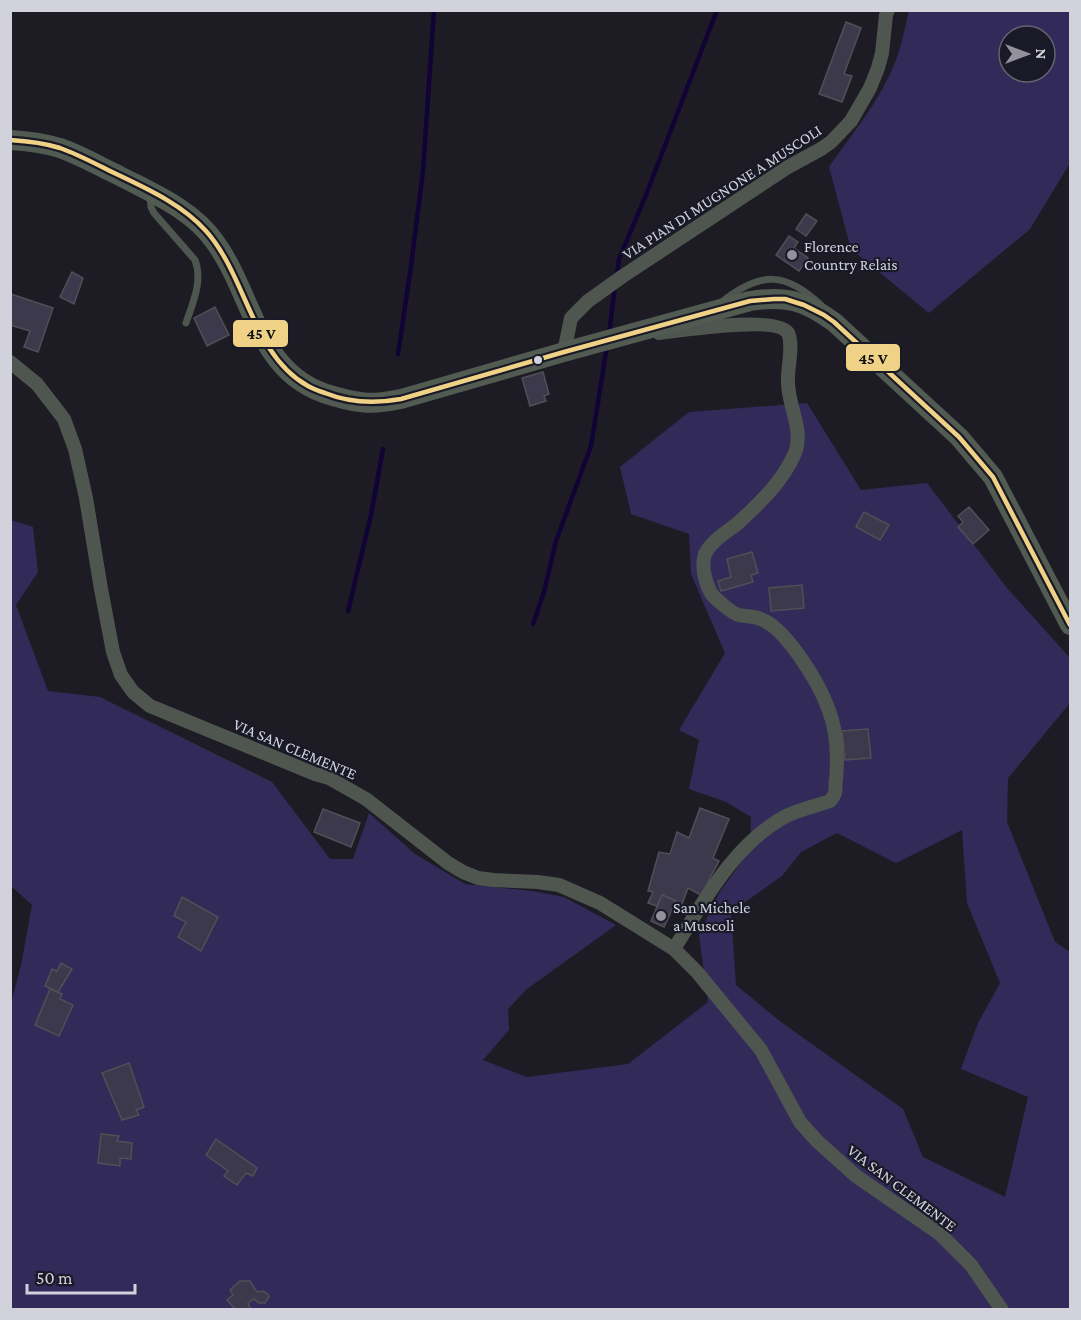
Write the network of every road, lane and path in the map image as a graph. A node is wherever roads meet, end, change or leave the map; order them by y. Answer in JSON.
{"nodes":[{"id":1,"x":888,"y":10,"type":"edge"},
{"id":2,"x":10,"y":140,"type":"edge"},
{"id":3,"x":149,"y":192,"type":"junction"},
{"id":4,"x":186,"y":323,"type":"dead end"},
{"id":5,"x":635,"y":332,"type":"junction"},
{"id":6,"x":564,"y":352,"type":"junction"},
{"id":7,"x":10,"y":362,"type":"edge"},
{"id":8,"x":1071,"y":625,"type":"edge"},
{"id":9,"x":674,"y":949,"type":"junction"},
{"id":10,"x":1002,"y":1310,"type":"edge"}],
"edges":[{"from":1,"to":6,"type":"street","name":"VIA PIAN DI MUGNONE A MUSCOLI"},
{"from":2,"to":3,"type":"main road"},
{"from":3,"to":4,"type":"lane"},
{"from":3,"to":6,"type":"main road"},
{"from":5,"to":6,"type":"main road"},
{"from":5,"to":8,"type":"main road"},
{"from":5,"to":9,"type":"street"},
{"from":7,"to":9,"type":"street","name":"VIA SAN CLEMENTE"},
{"from":9,"to":10,"type":"street","name":"VIA SAN CLEMENTE"}]}
